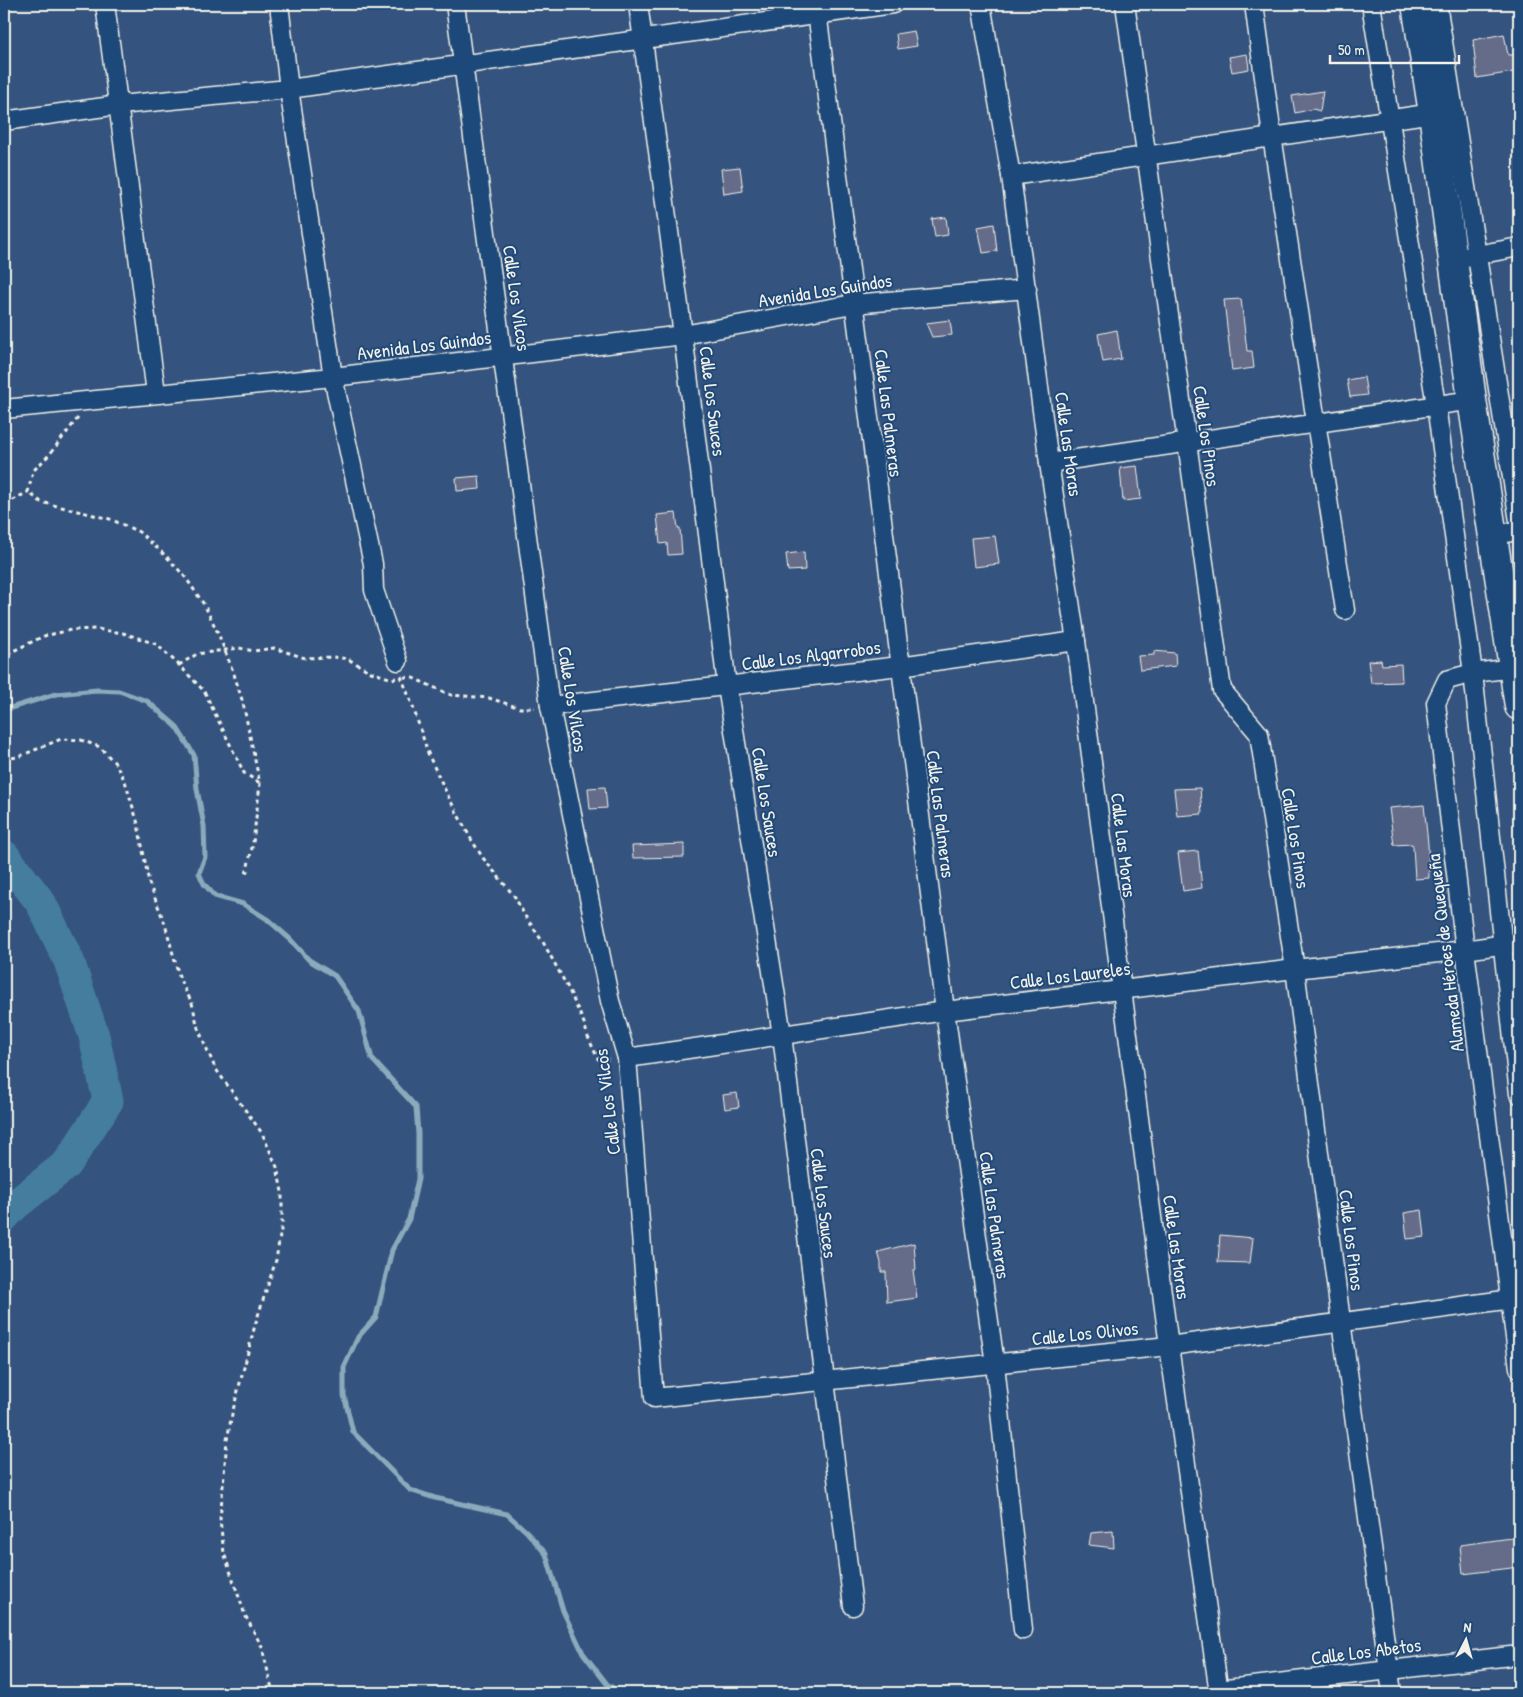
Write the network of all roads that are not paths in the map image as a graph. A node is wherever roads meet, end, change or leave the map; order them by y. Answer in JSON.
{"nodes":[{"id":1,"x":105,"y":4,"type":"edge"},
{"id":2,"x":279,"y":4,"type":"edge"},
{"id":3,"x":455,"y":4,"type":"edge"},
{"id":4,"x":638,"y":4,"type":"edge"},
{"id":5,"x":893,"y":4,"type":"edge"},
{"id":6,"x":981,"y":4,"type":"edge"},
{"id":7,"x":1125,"y":4,"type":"edge"},
{"id":8,"x":1254,"y":4,"type":"edge"},
{"id":9,"x":1371,"y":4,"type":"edge"},
{"id":10,"x":1416,"y":4,"type":"edge"},
{"id":11,"x":1437,"y":4,"type":"edge"},
{"id":12,"x":816,"y":9,"type":"edge"},
{"id":13,"x":643,"y":38,"type":"junction"},
{"id":14,"x":463,"y":64,"type":"junction"},
{"id":15,"x":289,"y":89,"type":"junction"},
{"id":16,"x":119,"y":105,"type":"junction"},
{"id":17,"x":1433,"y":113,"type":"junction"},
{"id":18,"x":1389,"y":120,"type":"junction"},
{"id":19,"x":4,"y":121,"type":"edge"},
{"id":20,"x":1272,"y":136,"type":"junction"},
{"id":21,"x":1146,"y":155,"type":"junction"},
{"id":22,"x":1011,"y":176,"type":"junction"},
{"id":23,"x":1519,"y":247,"type":"edge"},
{"id":24,"x":1465,"y":257,"type":"junction"},
{"id":25,"x":1027,"y":289,"type":"junction"},
{"id":26,"x":853,"y":304,"type":"junction"},
{"id":27,"x":683,"y":335,"type":"junction"},
{"id":28,"x":503,"y":357,"type":"junction"},
{"id":29,"x":333,"y":377,"type":"junction"},
{"id":30,"x":156,"y":393,"type":"junction"},
{"id":31,"x":1472,"y":400,"type":"junction"},
{"id":32,"x":1436,"y":405,"type":"junction"},
{"id":33,"x":4,"y":409,"type":"edge"},
{"id":34,"x":1317,"y":422,"type":"junction"},
{"id":35,"x":1186,"y":441,"type":"junction"},
{"id":36,"x":1049,"y":462,"type":"junction"},
{"id":37,"x":1519,"y":521,"type":"edge"},
{"id":38,"x":1507,"y":533,"type":"edge"},
{"id":39,"x":1345,"y":610,"type":"dead end"},
{"id":40,"x":1076,"y":640,"type":"junction"},
{"id":41,"x":900,"y":666,"type":"junction"},
{"id":42,"x":1514,"y":668,"type":"junction"},
{"id":43,"x":399,"y":669,"type":"road end"},
{"id":44,"x":1473,"y":673,"type":"junction"},
{"id":45,"x":727,"y":686,"type":"junction"},
{"id":46,"x":550,"y":706,"type":"junction"},
{"id":47,"x":1519,"y":706,"type":"edge"},
{"id":48,"x":1511,"y":943,"type":"edge"},
{"id":49,"x":1465,"y":950,"type":"junction"},
{"id":50,"x":1295,"y":969,"type":"junction"},
{"id":51,"x":1122,"y":990,"type":"junction"},
{"id":52,"x":945,"y":1011,"type":"junction"},
{"id":53,"x":782,"y":1035,"type":"junction"},
{"id":54,"x":627,"y":1058,"type":"junction"},
{"id":55,"x":1519,"y":1094,"type":"edge"},
{"id":56,"x":1515,"y":1299,"type":"edge"},
{"id":57,"x":1341,"y":1321,"type":"junction"},
{"id":58,"x":1169,"y":1346,"type":"junction"},
{"id":59,"x":995,"y":1364,"type":"junction"},
{"id":60,"x":1519,"y":1368,"type":"edge"},
{"id":61,"x":825,"y":1381,"type":"junction"},
{"id":62,"x":654,"y":1398,"type":"joint"},
{"id":63,"x":854,"y":1606,"type":"dead end"},
{"id":64,"x":1024,"y":1630,"type":"dead end"},
{"id":65,"x":1519,"y":1655,"type":"edge"},
{"id":66,"x":1388,"y":1669,"type":"junction"},
{"id":67,"x":1218,"y":1692,"type":"edge"},
{"id":68,"x":1392,"y":1693,"type":"edge"}],
"edges":[{"from":1,"to":16,"type":"street"},
{"from":2,"to":15,"type":"street"},
{"from":3,"to":14,"type":"street","name":"Calle Los Vilcos"},
{"from":4,"to":13,"type":"street","name":"Calle Los Sauces"},
{"from":5,"to":12,"type":"street"},
{"from":6,"to":22,"type":"street","name":"Calle Las Moras"},
{"from":7,"to":21,"type":"street","name":"Calle Los Pinos"},
{"from":8,"to":20,"type":"street"},
{"from":9,"to":18,"type":"street"},
{"from":10,"to":17,"type":"main road"},
{"from":11,"to":24,"type":"street"},
{"from":12,"to":13,"type":"street"},
{"from":12,"to":26,"type":"street","name":"Calle Las Palmeras"},
{"from":13,"to":14,"type":"street"},
{"from":13,"to":27,"type":"street","name":"Calle Los Sauces"},
{"from":14,"to":15,"type":"street"},
{"from":14,"to":28,"type":"street","name":"Calle Los Vilcos"},
{"from":15,"to":16,"type":"street"},
{"from":15,"to":29,"type":"street"},
{"from":16,"to":19,"type":"street"},
{"from":16,"to":30,"type":"street"},
{"from":17,"to":18,"type":"street"},
{"from":17,"to":24,"type":"main road"},
{"from":18,"to":20,"type":"street"},
{"from":18,"to":32,"type":"street"},
{"from":20,"to":21,"type":"street"},
{"from":20,"to":34,"type":"street"},
{"from":21,"to":22,"type":"street"},
{"from":21,"to":35,"type":"street","name":"Calle Los Pinos"},
{"from":22,"to":25,"type":"street","name":"Calle Las Moras"},
{"from":23,"to":24,"type":"street"},
{"from":24,"to":31,"type":"main road"},
{"from":24,"to":37,"type":"street"},
{"from":25,"to":26,"type":"street","name":"Avenida Los Guindos"},
{"from":25,"to":36,"type":"street","name":"Calle Las Moras"},
{"from":26,"to":27,"type":"street","name":"Avenida Los Guindos"},
{"from":26,"to":41,"type":"street","name":"Calle Las Palmeras"},
{"from":27,"to":28,"type":"street","name":"Avenida Los Guindos"},
{"from":27,"to":45,"type":"street","name":"Calle Los Sauces"},
{"from":28,"to":29,"type":"street","name":"Avenida Los Guindos"},
{"from":28,"to":46,"type":"street","name":"Calle Los Vilcos"},
{"from":29,"to":30,"type":"street","name":"Avenida Los Guindos"},
{"from":29,"to":43,"type":"street"},
{"from":30,"to":33,"type":"street","name":"Avenida Los Guindos"},
{"from":31,"to":32,"type":"street"},
{"from":31,"to":38,"type":"main road"},
{"from":32,"to":34,"type":"street"},
{"from":32,"to":44,"type":"street"},
{"from":34,"to":35,"type":"street"},
{"from":34,"to":39,"type":"street"},
{"from":35,"to":36,"type":"street"},
{"from":35,"to":50,"type":"street","name":"Calle Los Pinos"},
{"from":36,"to":40,"type":"street","name":"Calle Las Moras"},
{"from":38,"to":42,"type":"main road"},
{"from":40,"to":41,"type":"street","name":"Calle Los Algarrobos"},
{"from":40,"to":51,"type":"street","name":"Calle Las Moras"},
{"from":41,"to":45,"type":"street","name":"Calle Los Algarrobos"},
{"from":41,"to":52,"type":"street","name":"Calle Las Palmeras"},
{"from":42,"to":44,"type":"street","name":"Alameda Héroes de Quequeña"},
{"from":42,"to":47,"type":"main road"},
{"from":44,"to":48,"type":"street"},
{"from":44,"to":49,"type":"street","name":"Alameda Héroes de Quequeña"},
{"from":45,"to":46,"type":"street","name":"Calle Los Algarrobos"},
{"from":45,"to":53,"type":"street","name":"Calle Los Sauces"},
{"from":46,"to":54,"type":"street","name":"Calle Los Vilcos"},
{"from":48,"to":49,"type":"street","name":"Calle Los Laureles"},
{"from":48,"to":55,"type":"street"},
{"from":49,"to":50,"type":"street","name":"Calle Los Laureles"},
{"from":49,"to":56,"type":"street","name":"Alameda Héroes de Quequeña"},
{"from":50,"to":51,"type":"street","name":"Calle Los Laureles"},
{"from":50,"to":57,"type":"street","name":"Calle Los Pinos"},
{"from":51,"to":52,"type":"street","name":"Calle Los Laureles"},
{"from":51,"to":58,"type":"street","name":"Calle Las Moras"},
{"from":52,"to":53,"type":"street","name":"Calle Los Laureles"},
{"from":52,"to":59,"type":"street","name":"Calle Las Palmeras"},
{"from":53,"to":54,"type":"street","name":"Calle Los Laureles"},
{"from":53,"to":61,"type":"street","name":"Calle Los Sauces"},
{"from":54,"to":62,"type":"street","name":"Calle Los Vilcos"},
{"from":56,"to":57,"type":"street","name":"Calle Los Olivos"},
{"from":56,"to":60,"type":"street","name":"Alameda Héroes de Quequeña"},
{"from":57,"to":58,"type":"street","name":"Calle Los Olivos"},
{"from":57,"to":66,"type":"street","name":"Calle Los Pinos"},
{"from":58,"to":59,"type":"street","name":"Calle Los Olivos"},
{"from":58,"to":67,"type":"street","name":"Calle Las Moras"},
{"from":59,"to":61,"type":"street","name":"Calle Los Olivos"},
{"from":59,"to":64,"type":"street","name":"Calle Las Palmeras"},
{"from":61,"to":62,"type":"street","name":"Calle Los Olivos"},
{"from":61,"to":63,"type":"street","name":"Calle Los Sauces"},
{"from":65,"to":66,"type":"street","name":"Calle Los Abetos"},
{"from":66,"to":67,"type":"street","name":"Calle Los Abetos"},
{"from":66,"to":68,"type":"street","name":"Calle Los Pinos"}]}
